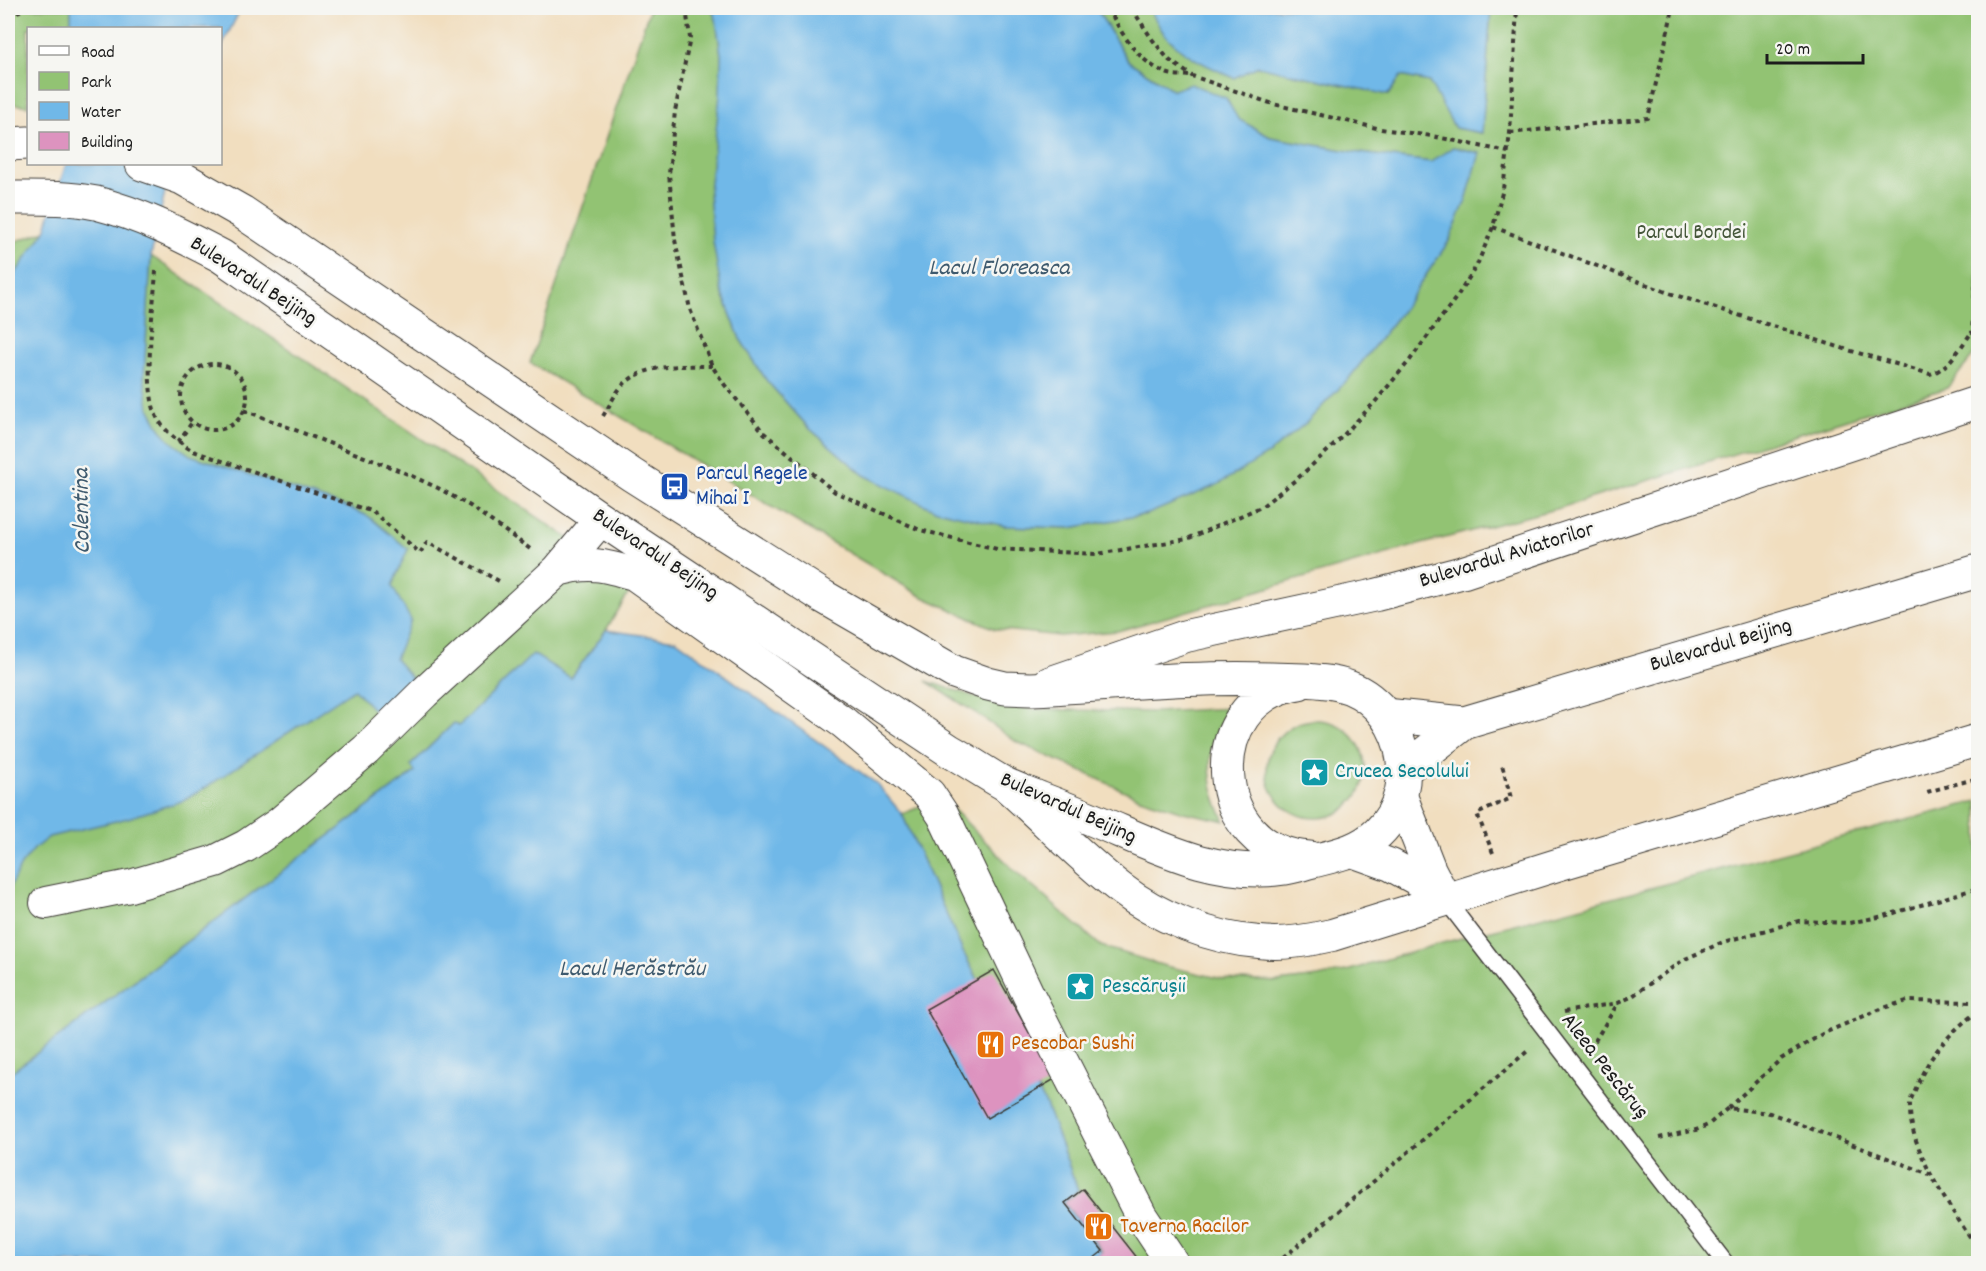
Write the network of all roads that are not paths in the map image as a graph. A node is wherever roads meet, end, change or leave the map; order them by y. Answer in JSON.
{"nodes":[{"id":1,"x":27,"y":143,"type":"edge"},
{"id":2,"x":8,"y":144,"type":"edge"},
{"id":3,"x":145,"y":165,"type":"edge"},
{"id":4,"x":23,"y":198,"type":"edge"},
{"id":5,"x":1978,"y":402,"type":"edge"},
{"id":6,"x":601,"y":519,"type":"junction"},
{"id":7,"x":558,"y":570,"type":"junction"},
{"id":8,"x":1978,"y":571,"type":"edge"},
{"id":9,"x":1312,"y":681,"type":"junction"},
{"id":10,"x":1031,"y":689,"type":"junction"},
{"id":11,"x":1385,"y":715,"type":"junction"},
{"id":12,"x":1464,"y":723,"type":"junction"},
{"id":13,"x":1978,"y":740,"type":"edge"},
{"id":14,"x":1403,"y":782,"type":"junction"},
{"id":15,"x":1005,"y":784,"type":"junction"},
{"id":16,"x":1337,"y":855,"type":"junction"},
{"id":17,"x":1445,"y":899,"type":"junction"},
{"id":18,"x":46,"y":903,"type":"dead end"},
{"id":19,"x":1173,"y":1263,"type":"edge"},
{"id":20,"x":1726,"y":1263,"type":"edge"}],
"edges":[{"from":1,"to":2,"type":"main road"},
{"from":3,"to":10,"type":"main road"},
{"from":4,"to":6,"type":"main road","name":"Bulevardul Beijing"},
{"from":5,"to":10,"type":"street","name":"Bulevardul Aviatorilor"},
{"from":6,"to":7,"type":"street"},
{"from":6,"to":15,"type":"main road","name":"Bulevardul Beijing"},
{"from":7,"to":18,"type":"street"},
{"from":7,"to":19,"type":"street"},
{"from":8,"to":12,"type":"main road","name":"Bulevardul Beijing"},
{"from":9,"to":10,"type":"main road"},
{"from":9,"to":11,"type":"main road"},
{"from":9,"to":16,"type":"main road"},
{"from":11,"to":12,"type":"main road","name":"Bulevardul Beijing"},
{"from":11,"to":14,"type":"main road"},
{"from":12,"to":14,"type":"main road","name":"Bulevardul Beijing"},
{"from":13,"to":17,"type":"street"},
{"from":14,"to":16,"type":"main road","name":"Bulevardul Beijing"},
{"from":14,"to":17,"type":"street"},
{"from":15,"to":16,"type":"main road","name":"Bulevardul Beijing"},
{"from":15,"to":17,"type":"street"},
{"from":16,"to":17,"type":"street"},
{"from":17,"to":20,"type":"lane","name":"Aleea Pescăruș"}]}
